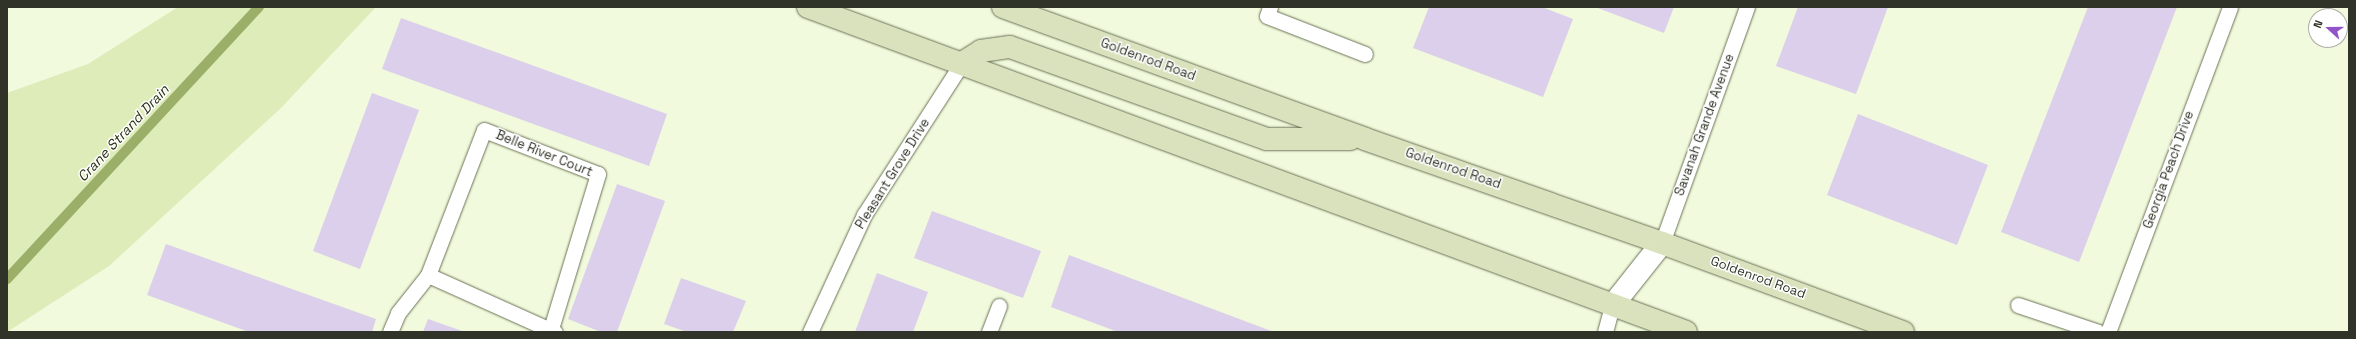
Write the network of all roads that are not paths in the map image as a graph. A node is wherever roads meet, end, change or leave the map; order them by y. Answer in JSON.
{"nodes":[{"id":1,"x":808,"y":7,"type":"edge"},
{"id":2,"x":1003,"y":7,"type":"edge"},
{"id":3,"x":1270,"y":7,"type":"edge"},
{"id":4,"x":1748,"y":7,"type":"edge"},
{"id":5,"x":2230,"y":7,"type":"edge"},
{"id":6,"x":1033,"y":12,"type":"edge"},
{"id":7,"x":1365,"y":54,"type":"dead end"},
{"id":8,"x":962,"y":63,"type":"junction"},
{"id":9,"x":1365,"y":139,"type":"junction"},
{"id":10,"x":1662,"y":243,"type":"junction"},
{"id":11,"x":428,"y":275,"type":"junction"},
{"id":12,"x":2018,"y":305,"type":"dead end"},
{"id":13,"x":999,"y":306,"type":"dead end"},
{"id":14,"x":1612,"y":306,"type":"junction"},
{"id":15,"x":390,"y":332,"type":"edge"},
{"id":16,"x":552,"y":332,"type":"edge"},
{"id":17,"x":810,"y":332,"type":"edge"},
{"id":18,"x":989,"y":332,"type":"edge"},
{"id":19,"x":1605,"y":332,"type":"edge"},
{"id":20,"x":1686,"y":332,"type":"edge"},
{"id":21,"x":1903,"y":332,"type":"edge"},
{"id":22,"x":2098,"y":332,"type":"edge"},
{"id":23,"x":2108,"y":332,"type":"edge"}],
"edges":[{"from":1,"to":8,"type":"main road"},
{"from":2,"to":6,"type":"main road","name":"Goldenrod Road"},
{"from":3,"to":7,"type":"lane"},
{"from":4,"to":10,"type":"lane","name":"Savanah Grande Avenue"},
{"from":5,"to":23,"type":"lane","name":"Georgia Peach Drive"},
{"from":6,"to":9,"type":"main road","name":"Goldenrod Road"},
{"from":8,"to":9,"type":"main road"},
{"from":8,"to":14,"type":"main road"},
{"from":8,"to":17,"type":"lane","name":"Pleasant Grove Drive"},
{"from":9,"to":10,"type":"main road","name":"Goldenrod Road"},
{"from":10,"to":14,"type":"street"},
{"from":10,"to":21,"type":"main road","name":"Goldenrod Road"},
{"from":11,"to":15,"type":"lane"},
{"from":11,"to":16,"type":"lane"},
{"from":11,"to":16,"type":"lane","name":"Belle River Court"},
{"from":12,"to":22,"type":"lane"},
{"from":13,"to":18,"type":"lane"},
{"from":14,"to":19,"type":"lane"},
{"from":14,"to":20,"type":"main road"}]}
